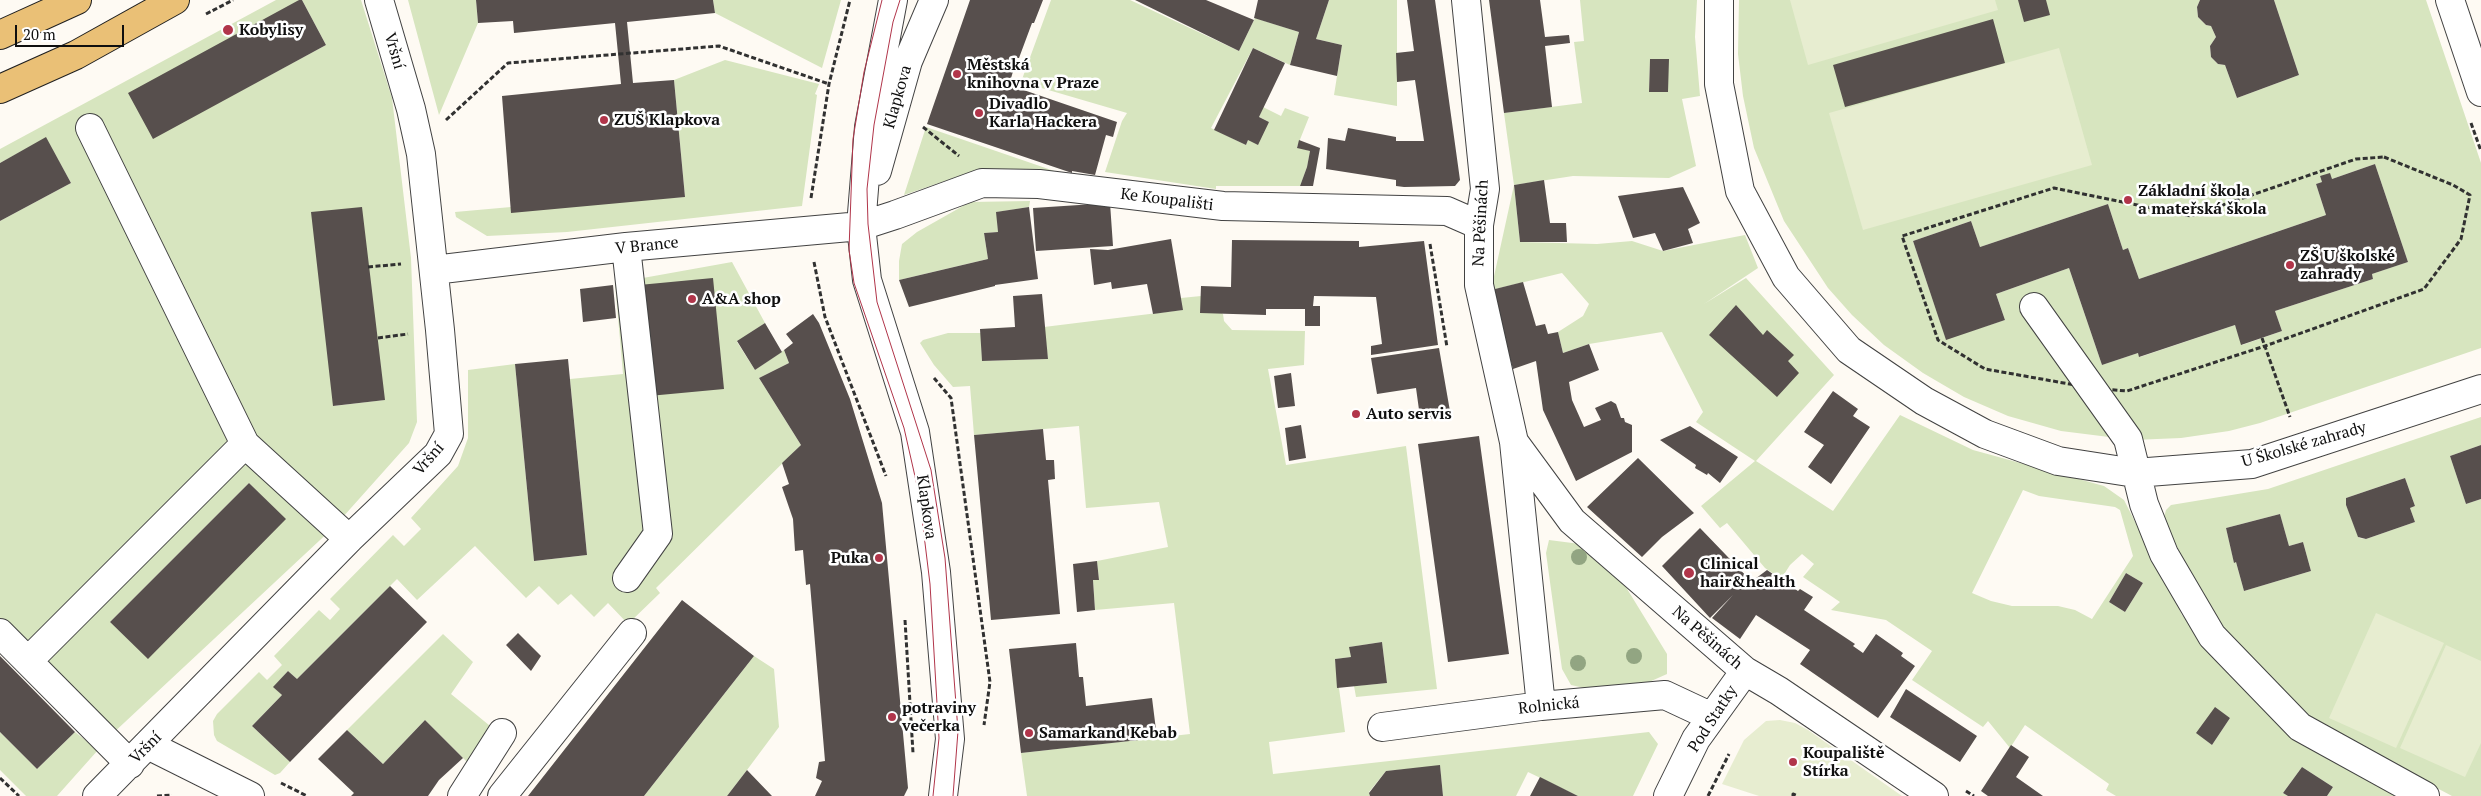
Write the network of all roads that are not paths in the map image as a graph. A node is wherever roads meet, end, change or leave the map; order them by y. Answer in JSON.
{"nodes":[{"id":1,"x":77,"y":0,"type":"edge"},
{"id":2,"x":175,"y":0,"type":"edge"},
{"id":3,"x":379,"y":0,"type":"edge"},
{"id":4,"x":893,"y":0,"type":"edge"},
{"id":5,"x":934,"y":0,"type":"edge"},
{"id":6,"x":1466,"y":0,"type":"edge"},
{"id":7,"x":1719,"y":0,"type":"edge"},
{"id":8,"x":2450,"y":0,"type":"edge"},
{"id":9,"x":0,"y":35,"type":"edge"},
{"id":10,"x":0,"y":89,"type":"edge"},
{"id":11,"x":2481,"y":92,"type":"edge"},
{"id":12,"x":90,"y":128,"type":"dead end"},
{"id":13,"x":1478,"y":225,"type":"junction"},
{"id":14,"x":861,"y":226,"type":"junction"},
{"id":15,"x":626,"y":247,"type":"junction"},
{"id":16,"x":422,"y":266,"type":"junction"},
{"id":17,"x":2034,"y":307,"type":"dead end"},
{"id":18,"x":2481,"y":389,"type":"edge"},
{"id":19,"x":1514,"y":442,"type":"junction"},
{"id":20,"x":245,"y":444,"type":"junction"},
{"id":21,"x":2135,"y":474,"type":"junction"},
{"id":22,"x":348,"y":539,"type":"junction"},
{"id":23,"x":626,"y":578,"type":"dead end"},
{"id":24,"x":0,"y":633,"type":"edge"},
{"id":25,"x":632,"y":633,"type":"dead end"},
{"id":26,"x":28,"y":661,"type":"junction"},
{"id":27,"x":1745,"y":671,"type":"junction"},
{"id":28,"x":1540,"y":706,"type":"junction"},
{"id":29,"x":1712,"y":717,"type":"junction"},
{"id":30,"x":1382,"y":727,"type":"dead end"},
{"id":31,"x":502,"y":733,"type":"dead end"},
{"id":32,"x":139,"y":754,"type":"junction"},
{"id":33,"x":1946,"y":791,"type":"edge"},
{"id":34,"x":97,"y":796,"type":"edge"},
{"id":35,"x":250,"y":796,"type":"edge"},
{"id":36,"x":462,"y":796,"type":"edge"},
{"id":37,"x":502,"y":796,"type":"edge"},
{"id":38,"x":943,"y":796,"type":"edge"},
{"id":39,"x":1668,"y":796,"type":"edge"},
{"id":40,"x":2425,"y":796,"type":"edge"}],
"edges":[{"from":1,"to":9,"type":"main road"},
{"from":2,"to":10,"type":"main road"},
{"from":3,"to":16,"type":"street","name":"Vršní"},
{"from":4,"to":14,"type":"street","name":"Klapkova"},
{"from":5,"to":14,"type":"street","name":"Klapkova"},
{"from":6,"to":13,"type":"street","name":"Na Pěšinách"},
{"from":7,"to":21,"type":"street","name":"U Školské zahrady"},
{"from":8,"to":11,"type":"street"},
{"from":12,"to":20,"type":"street"},
{"from":13,"to":14,"type":"street","name":"Ke Koupališti"},
{"from":13,"to":19,"type":"street","name":"Na Pěšinách"},
{"from":14,"to":15,"type":"street","name":"V Brance"},
{"from":14,"to":38,"type":"street","name":"Klapkova"},
{"from":15,"to":16,"type":"street","name":"V Brance"},
{"from":15,"to":23,"type":"street"},
{"from":16,"to":22,"type":"street","name":"Vršní"},
{"from":17,"to":21,"type":"street"},
{"from":18,"to":21,"type":"street","name":"U Školské zahrady"},
{"from":19,"to":27,"type":"street","name":"Na Pěšinách"},
{"from":19,"to":28,"type":"street","name":"Na Pěšinách"},
{"from":20,"to":22,"type":"street"},
{"from":20,"to":26,"type":"street"},
{"from":21,"to":40,"type":"street"},
{"from":22,"to":32,"type":"street","name":"Vršní"},
{"from":24,"to":26,"type":"street"},
{"from":25,"to":37,"type":"street"},
{"from":26,"to":32,"type":"street"},
{"from":27,"to":29,"type":"street","name":"Pod Statky"},
{"from":27,"to":33,"type":"street","name":"Na Pěšinách"},
{"from":28,"to":29,"type":"street","name":"Rolnická"},
{"from":28,"to":30,"type":"street","name":"Rolnická"},
{"from":29,"to":39,"type":"street","name":"Pod Statky"},
{"from":31,"to":36,"type":"street"},
{"from":32,"to":34,"type":"street","name":"Vršní"},
{"from":32,"to":35,"type":"street"}]}
